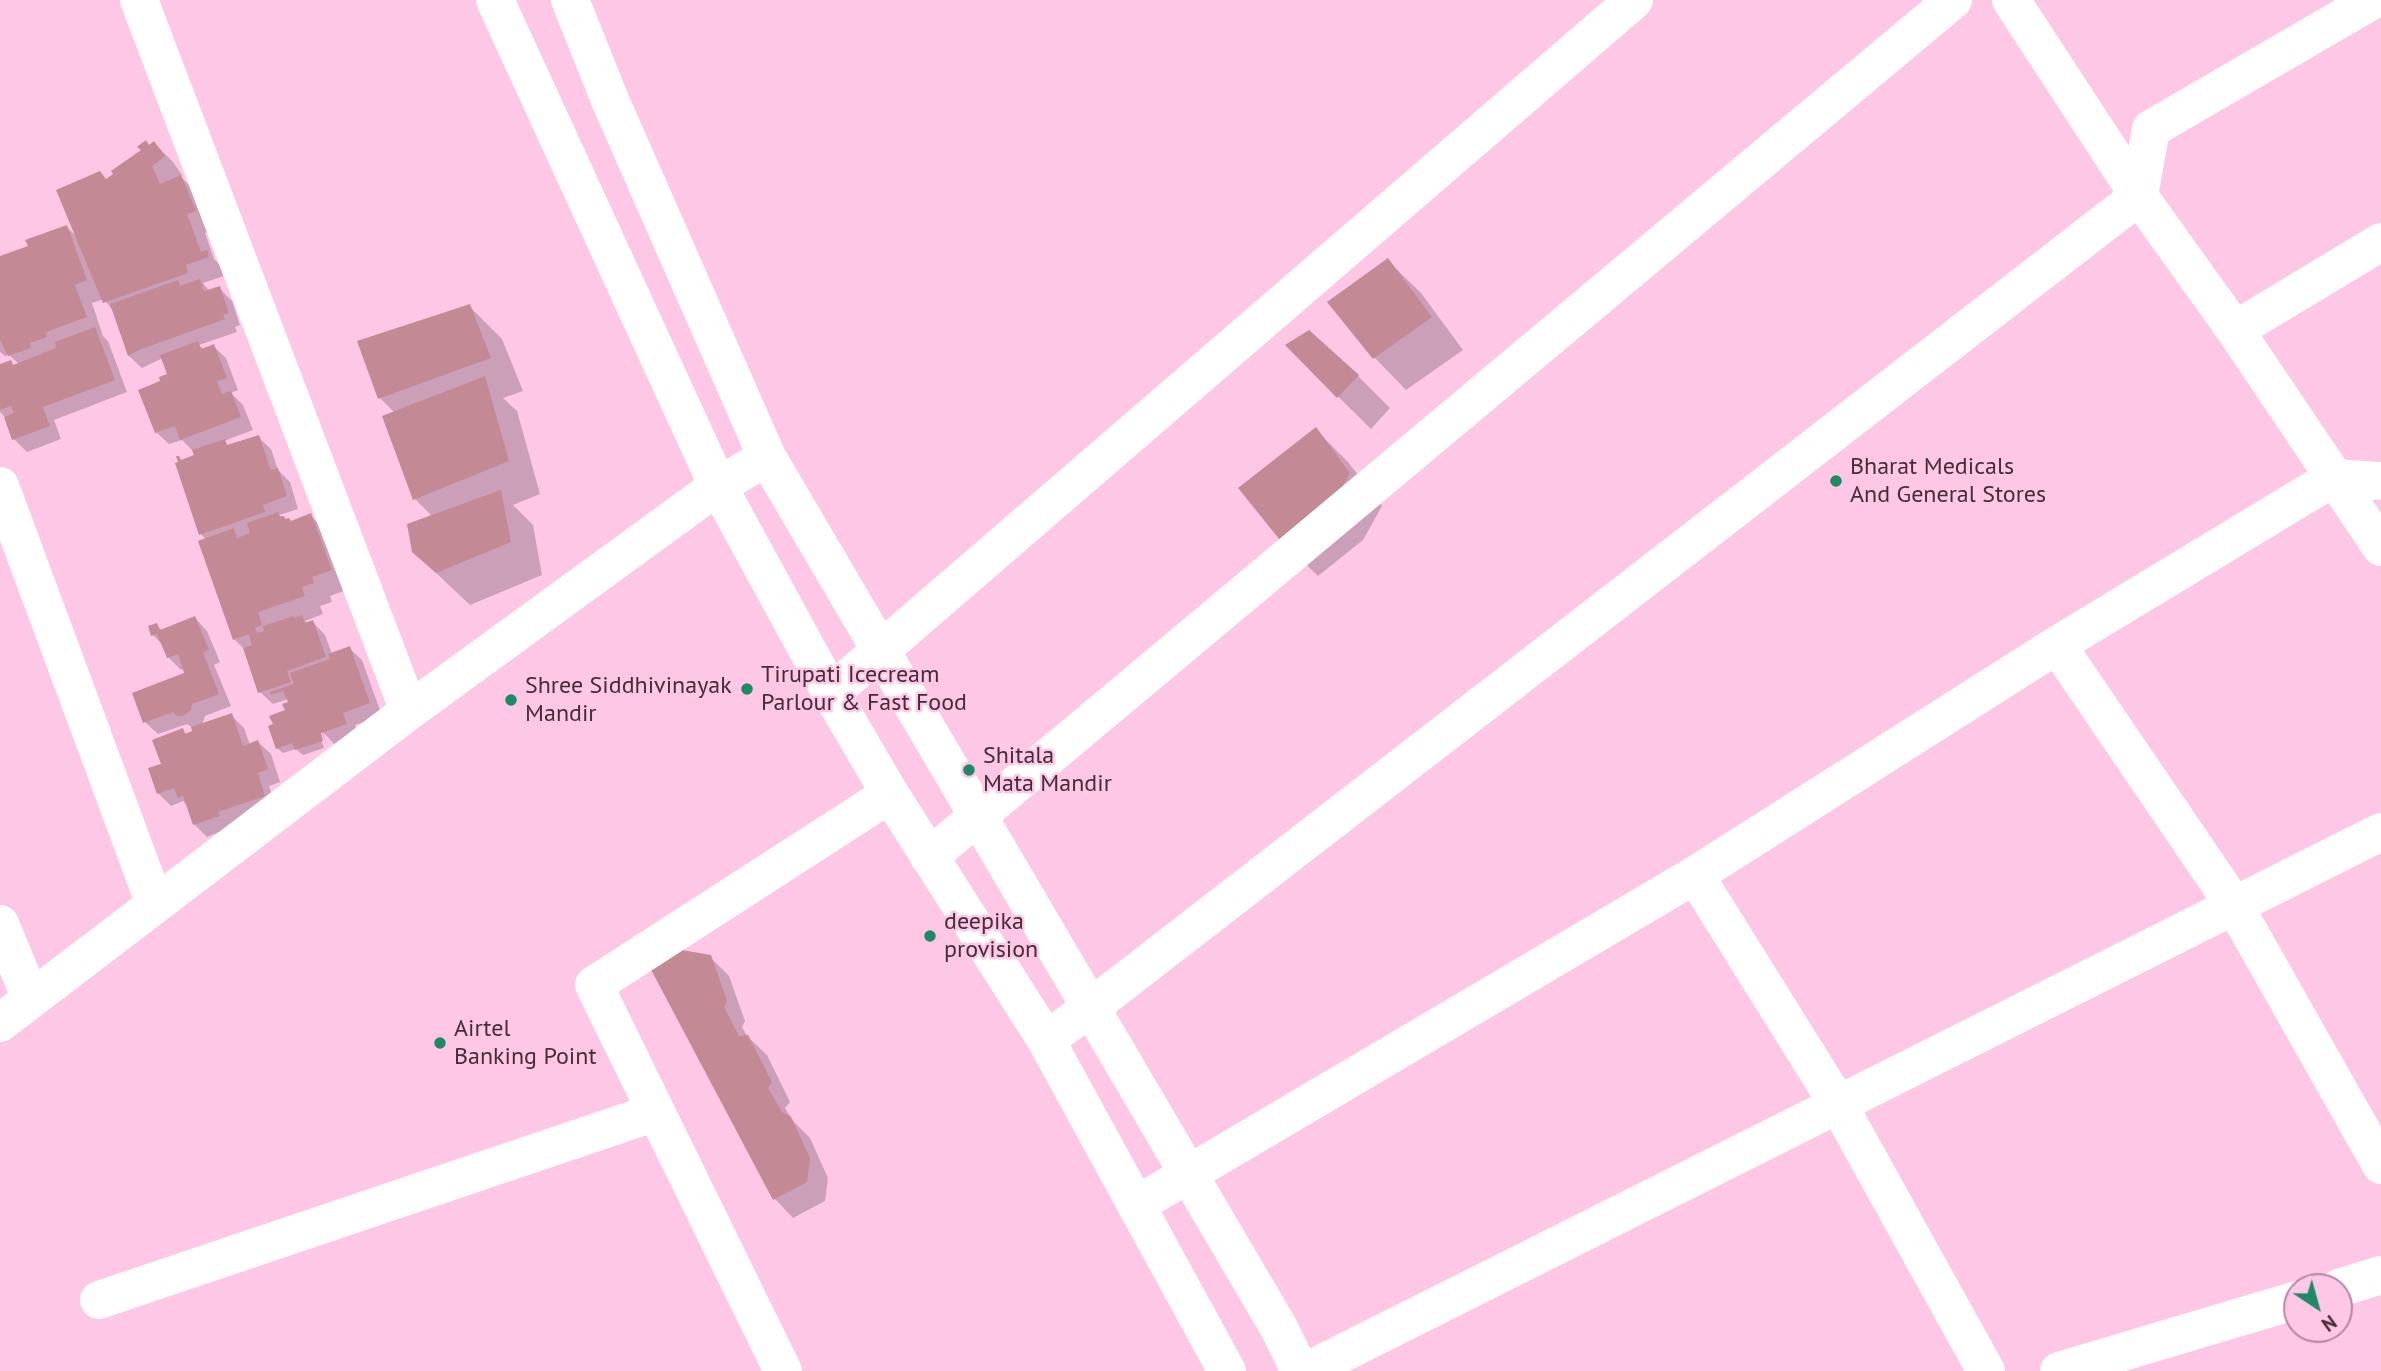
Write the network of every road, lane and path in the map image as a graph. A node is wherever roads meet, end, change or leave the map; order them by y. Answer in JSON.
{"nodes":[{"id":1,"x":139,"y":0,"type":"edge"},
{"id":2,"x":495,"y":0,"type":"edge"},
{"id":3,"x":570,"y":0,"type":"edge"},
{"id":4,"x":1634,"y":0,"type":"edge"},
{"id":5,"x":1953,"y":0,"type":"edge"},
{"id":6,"x":2011,"y":0,"type":"edge"},
{"id":7,"x":2373,"y":0,"type":"edge"},
{"id":8,"x":2139,"y":196,"type":"junction"},
{"id":9,"x":2381,"y":242,"type":"edge"},
{"id":10,"x":2235,"y":330,"type":"junction"},
{"id":11,"x":767,"y":457,"type":"junction"},
{"id":12,"x":2333,"y":478,"type":"junction"},
{"id":13,"x":2381,"y":481,"type":"edge"},
{"id":14,"x":0,"y":486,"type":"edge"},
{"id":15,"x":718,"y":486,"type":"junction"},
{"id":16,"x":2381,"y":547,"type":"edge"},
{"id":17,"x":2057,"y":645,"type":"junction"},
{"id":18,"x":879,"y":650,"type":"junction"},
{"id":19,"x":831,"y":694,"type":"junction"},
{"id":20,"x":408,"y":711,"type":"junction"},
{"id":21,"x":890,"y":794,"type":"junction"},
{"id":22,"x":978,"y":816,"type":"junction"},
{"id":23,"x":2381,"y":832,"type":"edge"},
{"id":24,"x":929,"y":857,"type":"junction"},
{"id":25,"x":1695,"y":875,"type":"junction"},
{"id":26,"x":155,"y":905,"type":"junction"},
{"id":27,"x":2234,"y":905,"type":"junction"},
{"id":28,"x":0,"y":924,"type":"edge"},
{"id":29,"x":31,"y":999,"type":"junction"},
{"id":30,"x":1090,"y":1008,"type":"junction"},
{"id":31,"x":0,"y":1023,"type":"edge"},
{"id":32,"x":1046,"y":1040,"type":"junction"},
{"id":33,"x":1838,"y":1104,"type":"junction"},
{"id":34,"x":656,"y":1112,"type":"junction"},
{"id":35,"x":2381,"y":1165,"type":"edge"},
{"id":36,"x":1188,"y":1174,"type":"junction"},
{"id":37,"x":1136,"y":1205,"type":"junction"},
{"id":38,"x":2381,"y":1275,"type":"edge"},
{"id":39,"x":2353,"y":1283,"type":"edge"},
{"id":40,"x":99,"y":1300,"type":"dead end"},
{"id":41,"x":2283,"y":1304,"type":"edge"},
{"id":42,"x":783,"y":1371,"type":"edge"},
{"id":43,"x":1227,"y":1371,"type":"edge"},
{"id":44,"x":1300,"y":1371,"type":"edge"},
{"id":45,"x":1307,"y":1371,"type":"edge"},
{"id":46,"x":1986,"y":1371,"type":"edge"},
{"id":47,"x":2059,"y":1371,"type":"edge"}],
"edges":[{"from":1,"to":20,"type":"street"},
{"from":2,"to":15,"type":"street"},
{"from":3,"to":11,"type":"street"},
{"from":4,"to":18,"type":"street"},
{"from":5,"to":22,"type":"street"},
{"from":6,"to":8,"type":"street"},
{"from":7,"to":8,"type":"street"},
{"from":8,"to":10,"type":"street"},
{"from":8,"to":30,"type":"street"},
{"from":9,"to":10,"type":"street"},
{"from":10,"to":12,"type":"street"},
{"from":11,"to":15,"type":"street"},
{"from":11,"to":18,"type":"street"},
{"from":12,"to":13,"type":"street"},
{"from":12,"to":16,"type":"street"},
{"from":12,"to":17,"type":"street"},
{"from":14,"to":26,"type":"street"},
{"from":15,"to":19,"type":"street"},
{"from":15,"to":20,"type":"street"},
{"from":17,"to":25,"type":"street"},
{"from":17,"to":27,"type":"street"},
{"from":18,"to":19,"type":"street"},
{"from":18,"to":22,"type":"street"},
{"from":19,"to":21,"type":"street"},
{"from":20,"to":26,"type":"street"},
{"from":21,"to":24,"type":"street"},
{"from":21,"to":34,"type":"street"},
{"from":22,"to":24,"type":"street"},
{"from":22,"to":30,"type":"street"},
{"from":23,"to":27,"type":"street"},
{"from":24,"to":32,"type":"street"},
{"from":25,"to":33,"type":"street"},
{"from":25,"to":36,"type":"street"},
{"from":26,"to":29,"type":"street"},
{"from":27,"to":33,"type":"street"},
{"from":27,"to":35,"type":"street"},
{"from":28,"to":29,"type":"street"},
{"from":29,"to":31,"type":"street"},
{"from":30,"to":32,"type":"street"},
{"from":30,"to":36,"type":"street"},
{"from":32,"to":37,"type":"street"},
{"from":33,"to":45,"type":"street"},
{"from":33,"to":46,"type":"street"},
{"from":34,"to":40,"type":"street"},
{"from":34,"to":42,"type":"street"},
{"from":36,"to":37,"type":"street"},
{"from":36,"to":44,"type":"street"},
{"from":37,"to":43,"type":"street"},
{"from":38,"to":39,"type":"street"},
{"from":41,"to":47,"type":"street"}]}
